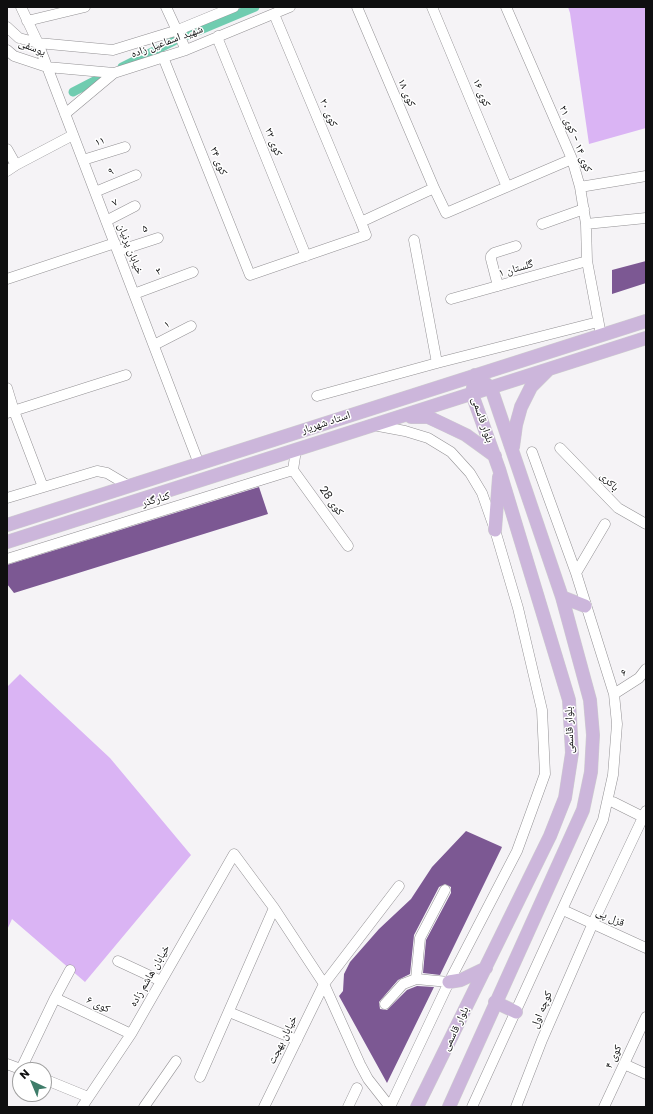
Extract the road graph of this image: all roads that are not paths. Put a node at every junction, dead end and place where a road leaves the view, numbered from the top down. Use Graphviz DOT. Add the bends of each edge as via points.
graph roads {
  1 [pos="21,7"];
  2 [pos="85,7"];
  3 [pos="166,7"];
  4 [pos="234,7"];
  5 [pos="290,7"];
  6 [pos="356,7"];
  7 [pos="432,7"];
  8 [pos="506,7"];
  9 [pos="274,14"];
  10 [pos="27,21"];
  11 [pos="7,27"];
  12 [pos="178,30"];
  13 [pos="218,36"];
  14 [pos="38,43"];
  15 [pos="7,50"];
  16 [pos="186,50"];
  17 [pos="163,57"];
  18 [pos="47,67"];
  19 [pos="114,73"];
  20 [pos="65,114"];
  21 [pos="73,135"];
  22 [pos="125,146"];
  23 [pos="7,149"];
  24 [pos="572,159"];
  25 [pos="83,160"];
  26 [pos="16,165"];
  27 [pos="7,171"];
  28 [pos="136,175"];
  29 [pos="646,176"];
  30 [pos="507,187"];
  31 [pos="580,187"];
  32 [pos="434,188"];
  33 [pos="95,192"];
  34 [pos="135,206"];
  35 [pos="584,209"];
  36 [pos="646,218"];
  37 [pos="106,221"];
  38 [pos="361,222"];
  39 [pos="542,224"];
  40 [pos="586,224"];
  41 [pos="158,238"];
  42 [pos="414,240"];
  43 [pos="516,246"];
  44 [pos="116,247"];
  45 [pos="306,256"];
  46 [pos="587,261"];
  47 [pos="193,272"];
  48 [pos="7,279"];
  49 [pos="498,286"];
  50 [pos="134,294"];
  51 [pos="451,299"];
  52 [pos="646,321"];
  53 [pos="191,326"];
  54 [pos="599,328"];
  55 [pos="646,338"];
  56 [pos="154,345"];
  57 [pos="437,363"];
  58 [pos="550,368"];
  59 [pos="126,375"];
  60 [pos="475,375"];
  61 [pos="7,388"];
  62 [pos="491,388"];
  63 [pos="472,394"];
  64 [pos="317,396"];
  65 [pos="11,412"];
  66 [pos="401,416"];
  67 [pos="373,425"];
  68 [pos="560,448"];
  69 [pos="296,450"];
  70 [pos="513,451"];
  71 [pos="532,452"];
  72 [pos="495,456"];
  73 [pos="199,464"];
  74 [pos="499,469"];
  75 [pos="293,470"];
  76 [pos="129,486"];
  77 [pos="44,487"];
  78 [pos="7,498"];
  79 [pos="605,524"];
  80 [pos="646,524"];
  81 [pos="7,525"];
  82 [pos="495,530"];
  83 [pos="7,542"];
  84 [pos="348,546"];
  85 [pos="7,559"];
  86 [pos="576,573"];
  87 [pos="562,597"];
  88 [pos="585,606"];
  89 [pos="646,669"];
  90 [pos="642,681"];
  91 [pos="614,694"];
  92 [pos="613,802"];
  93 [pos="644,814"];
  94 [pos="399,886"];
  95 [pos="444,890"];
  96 [pos="274,908"];
  97 [pos="563,910"];
  98 [pos="592,923"];
  99 [pos="646,948"];
  100 [pos="118,961"];
  101 [pos="486,968"];
  102 [pos="70,970"];
  103 [pos="416,980"];
  104 [pos="161,981"];
  105 [pos="449,982"];
  106 [pos="324,984"];
  107 [pos="54,998"];
  108 [pos="495,1002"];
  109 [pos="385,1004"];
  110 [pos="229,1012"];
  111 [pos="516,1012"];
  112 [pos="646,1017"];
  113 [pos="131,1034"];
  114 [pos="297,1040"];
  115 [pos="176,1061"];
  116 [pos="26,1062"];
  117 [pos="624,1064"];
  118 [pos="646,1074"];
  119 [pos="200,1077"];
  120 [pos="52,1082"];
  121 [pos="357,1088"];
  122 [pos="88,1096"];
  123 [pos="82,1107"];
  124 [pos="144,1107"];
  125 [pos="264,1107"];
  126 [pos="348,1107"];
  127 [pos="390,1107"];
  128 [pos="417,1107"];
  129 [pos="449,1107"];
  130 [pos="472,1107"];
  131 [pos="516,1107"];
  132 [pos="604,1107"];
  1 -- 10 [label="street, خیابان پرنیان"];
  2 -- 10 [label="street"];
  3 -- 12 [label="street"];
  4 -- 12 [label="street, شهید اسماعیل زاده"];
  5 -- 9 [label="street, شهید اسماعیل زاده"];
  6 -- 32 [label="street, کوی ۱۸"];
  7 -- 30 [label="street, کوی ۱۶"];
  8 -- 24 [label="street, کوی ۱۴ - کوی ۲۱"];
  9 -- 13 [label="street, شهید اسماعیل زاده"];
  9 -- 38 [label="street, کوی ۲۰"];
  10 -- 14 [label="street, خیابان پرنیان"];
  11 -- 14 [label="street, یوسفی" via="19,38"];
  12 -- 14 [label="street, شهید اسماعیل زاده" via="113,50"];
  12 -- 16 [label="street"];
  13 -- 16 [label="street, شهید اسماعیل زاده"];
  13 -- 45 [label="street, کوی ۲۲"];
  14 -- 18 [label="street, خیابان پرنیان"];
  15 -- 18 [label="street, یوسفی" via="14,56"];
  16 -- 17 [label="street, شهید اسماعیل زاده"];
  17 -- 19 [label="street, شهید اسماعیل زاده"];
  17 -- 45 [label="street, کوی ۲۴" via="250,275"];
  18 -- 19 [label="street, شهید اسماعیل زاده"];
  18 -- 20 [label="street, خیابان پرنیان"];
  19 -- 20 [label="street"];
  20 -- 21 [label="street, خیابان پرنیان"];
  21 -- 25 [label="street, خیابان پرنیان"];
  21 -- 26 [label="street"];
  22 -- 25 [label="street, ۱۱"];
  23 -- 26 [label="street"];
  24 -- 30 [label="street"];
  24 -- 31 [label="street, کوی ۱۴ - کوی ۲۱"];
  25 -- 33 [label="street, خیابان پرنیان"];
  26 -- 27 [label="street"];
  28 -- 33 [label="street, ۹"];
  29 -- 31 [label="street"];
  30 -- 32 [label="street, کوی ۱۸" via="446,213"];
  31 -- 35 [label="street, کوی ۱۴ - کوی ۲۱"];
  32 -- 38 [label="street"];
  33 -- 37 [label="street, خیابان پرنیان"];
  34 -- 37 [label="street, ۷"];
  35 -- 39 [label="street"];
  35 -- 40 [label="street, کوی ۱۴ - کوی ۲۱"];
  36 -- 40 [label="street"];
  37 -- 44 [label="street, خیابان پرنیان"];
  38 -- 45 [label="street" via="366,235"];
  40 -- 46 [label="street, کوی ۱۴ - کوی ۲۱"];
  41 -- 44 [label="street, ۵"];
  42 -- 57 [label="street"];
  43 -- 49 [label="street" via="491,256"];
  44 -- 48 [label="street, ۵"];
  44 -- 50 [label="street, خیابان پرنیان"];
  46 -- 49 [label="street, ۱ گلستان"];
  46 -- 54 [label="street, کوی ۱۴ - کوی ۲۱"];
  47 -- 50 [label="street, ۳"];
  49 -- 51 [label="street, ۱ گلستان"];
  50 -- 56 [label="street, خیابان پرنیان"];
  52 -- 54 [label="main road, استاد شهریار"];
  53 -- 56 [label="street, ۱"];
  54 -- 57 [label="street"];
  54 -- 60 [label="main road, استاد شهریار"];
  55 -- 58 [label="main road, استاد شهریار"];
  56 -- 73 [label="street, خیابان پرنیان"];
  57 -- 64 [label="street"];
  58 -- 62 [label="main road, استاد شهریار"];
  58 -- 70 [label="main road" via="531,387 521,407"];
  59 -- 65 [label="street"];
  60 -- 62 [label="main road, بلوار قاسمی"];
  60 -- 63 [label="main road, بلوار قاسمی"];
  60 -- 73 [label="main road, استاد شهریار"];
  61 -- 65 [label="street"];
  62 -- 63 [label="main road, استاد شهریار"];
  62 -- 70 [label="main road, بلوار قاسمی"];
  63 -- 66 [label="main road, استاد شهریار"];
  63 -- 72 [label="main road, بلوار قاسمی"];
  65 -- 77 [label="street"];
  66 -- 67 [label="main road, استاد شهریار"];
  66 -- 72 [label="main road" via="428,417 466,436"];
  67 -- 69 [label="main road, استاد شهریار"];
  67 -- 82 [label="street" via="428,438 451,452 470,473 482,494"];
  68 -- 80 [label="street, باکری" via="618,508"];
  69 -- 75 [label="street"];
  69 -- 83 [label="main road, استاد شهریار"];
  70 -- 87 [label="main road, بلوار قاسمی"];
  71 -- 86 [label="street"];
  72 -- 74 [label="main road, بلوار قاسمی"];
  73 -- 76 [label="main road, استاد شهریار"];
  74 -- 82 [label="main road"];
  74 -- 101 [label="main road, بلوار قاسمی" via="569,700 572,753 565,798 550,836"];
  75 -- 84 [label="street, کوی 28"];
  75 -- 85 [label="street, کنارگذر"];
  76 -- 77 [label="street" via="107,473 97,471"];
  76 -- 81 [label="main road, استاد شهریار"];
  77 -- 78 [label="street"];
  79 -- 86 [label="street"];
  82 -- 105 [label="street" via="518,608 542,710 545,774 517,851"];
  86 -- 88 [label="street"];
  87 -- 88 [label="main road"];
  87 -- 108 [label="main road, بلوار قاسمی" via="590,700 593,735 591,772 583,810"];
  88 -- 91 [label="street"];
  89 -- 90 [label="street, ۶"];
  90 -- 91 [label="street, ۶"];
  91 -- 97 [label="street" via="618,724 613,775 603,820"];
  92 -- 93 [label="street"];
  93 -- 98 [label="street, کوچه اول"];
  94 -- 106 [label="street, خیابان بهجت"];
  95 -- 103 [label="street" via="420,938"];
  96 -- 104 [label="street, خیابان هاشم زاده" via="234,854"];
  96 -- 106 [label="street"];
  96 -- 110 [label="street"];
  97 -- 98 [label="street, قزل پی"];
  97 -- 111 [label="street"];
  98 -- 99 [label="street, قزل پی"];
  98 -- 131 [label="street, کوچه اول"];
  100 -- 104 [label="street"];
  101 -- 105 [label="main road" via="462,980"];
  101 -- 128 [label="main road, بلوار قاسمی"];
  102 -- 107 [label="street"];
  103 -- 105 [label="street"];
  103 -- 109 [label="street" via="403,984"];
  104 -- 113 [label="street, خیابان هاشم زاده"];
  105 -- 127 [label="street"];
  106 -- 114 [label="street, خیابان بهجت"];
  106 -- 127 [label="street" via="368,1079"];
  107 -- 113 [label="street, کوی ۶"];
  107 -- 116 [label="street"];
  108 -- 111 [label="main road"];
  108 -- 129 [label="main road, بلوار قاسمی"];
  110 -- 114 [label="street"];
  110 -- 119 [label="street"];
  111 -- 130 [label="street"];
  112 -- 117 [label="street, کوی ۴"];
  113 -- 122 [label="street, خیابان هاشم زاده"];
  114 -- 125 [label="street, خیابان بهجت"];
  115 -- 124 [label="street"];
  117 -- 118 [label="street"];
  117 -- 132 [label="street, کوی ۴"];
  120 -- 122 [label="street"];
  121 -- 126 [label="street"];
  122 -- 123 [label="street, خیابان هاشم زاده"];
}
